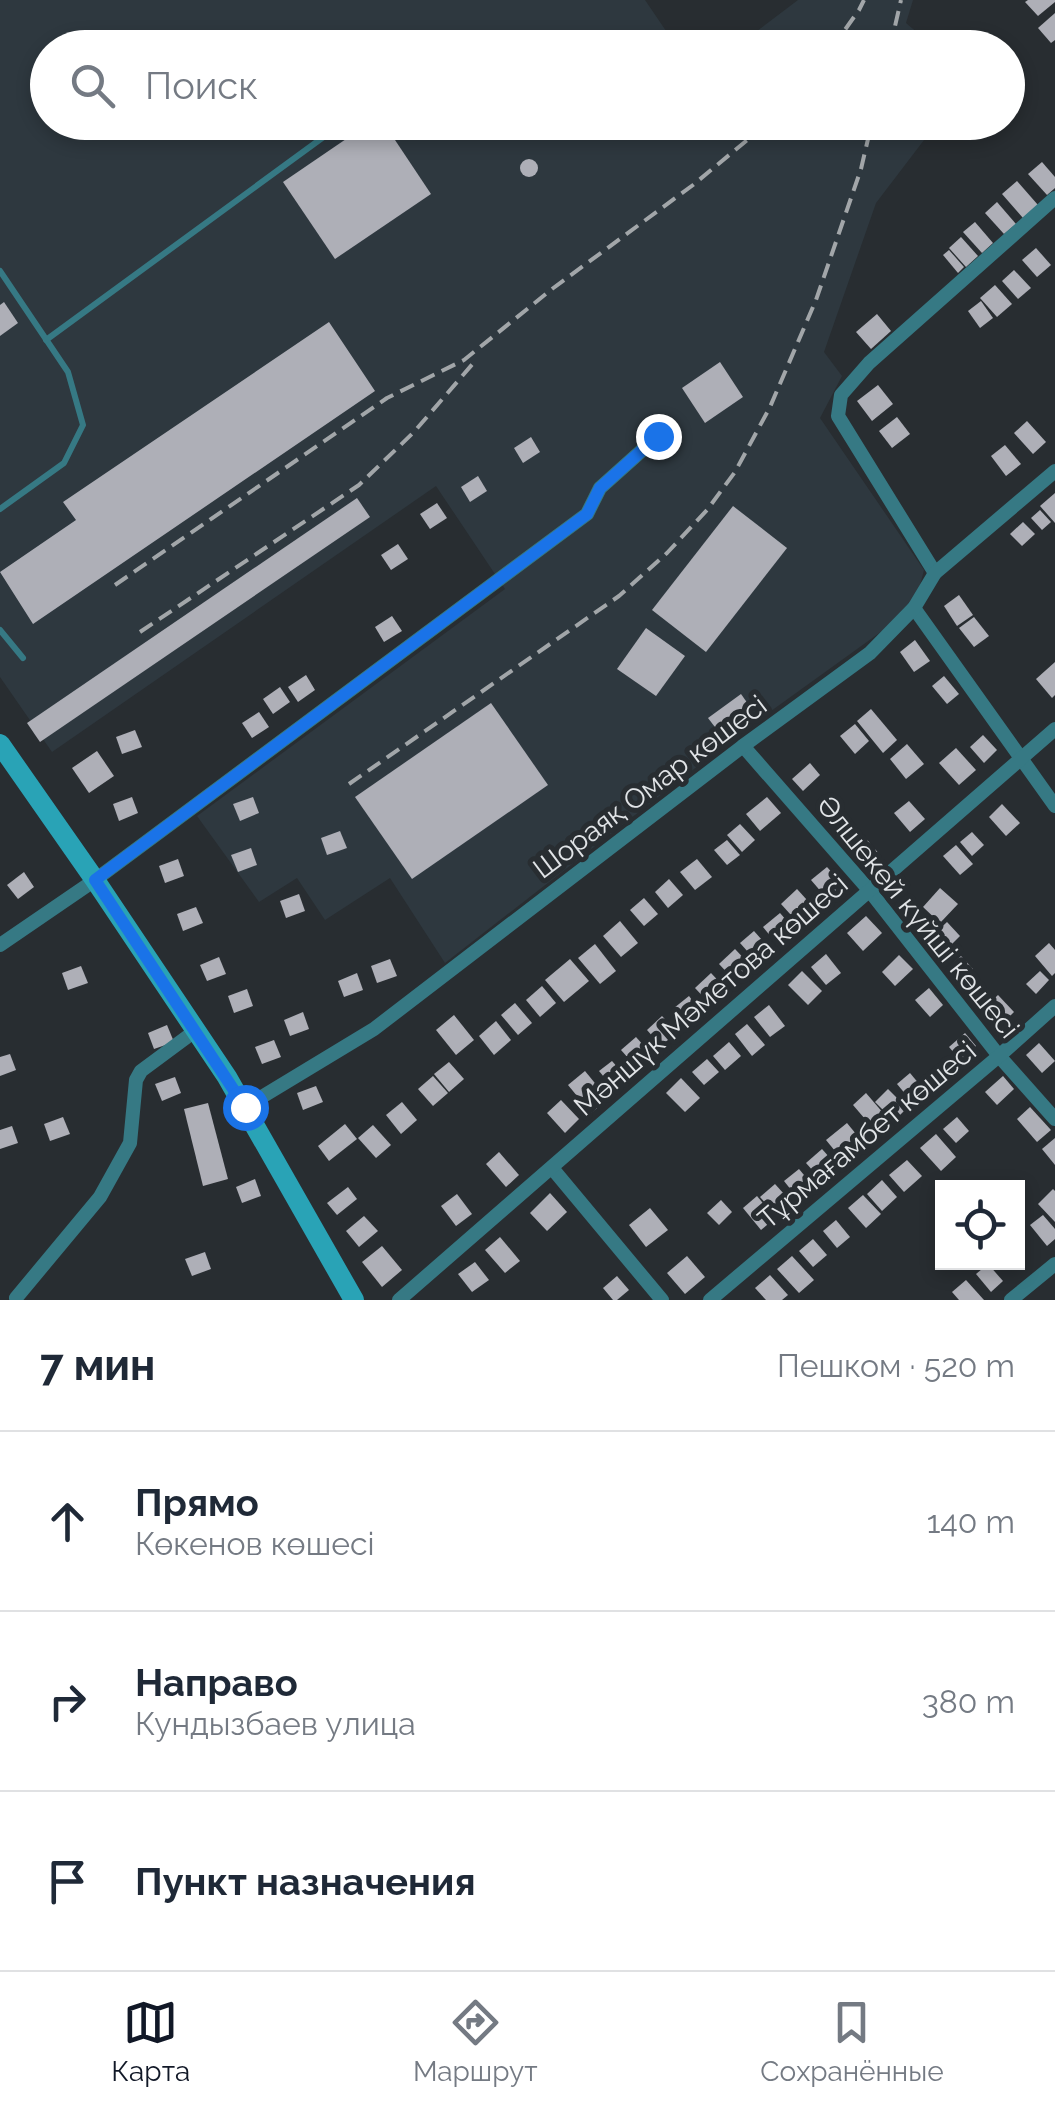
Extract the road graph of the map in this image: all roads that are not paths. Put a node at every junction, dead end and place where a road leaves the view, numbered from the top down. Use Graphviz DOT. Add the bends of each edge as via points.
graph roads {
  1 [pos="319,140"];
  2 [pos="1055,198"];
  3 [pos="0,271"];
  4 [pos="46,340"];
  5 [pos="658,436"];
  6 [pos="1055,470"];
  7 [pos="0,510"];
  8 [pos="935,573"];
  9 [pos="914,608"];
  10 [pos="0,630"];
  11 [pos="23,658"];
  12 [pos="1055,729"];
  13 [pos="0,744"];
  14 [pos="743,746"];
  15 [pos="1020,758"];
  16 [pos="1055,806"];
  17 [pos="95,880"];
  18 [pos="869,890"];
  19 [pos="0,945"];
  20 [pos="1055,1006"];
  21 [pos="196,1031"];
  22 [pos="1000,1056"];
  23 [pos="245,1107"];
  24 [pos="1055,1119"];
  25 [pos="552,1168"];
  26 [pos="1055,1264"];
  27 [pos="16,1298"];
  28 [pos="354,1300"];
  29 [pos="399,1300"];
  30 [pos="662,1300"];
  31 [pos="710,1300"];
  32 [pos="1011,1300"];
  1 -- 4 [label="lane"];
  2 -- 8 [label="street" via="841,395 838,416"];
  3 -- 4 [label="lane"];
  4 -- 7 [label="lane" via="68,372 84,425 64,463"];
  5 -- 17 [label="street" via="600,488 587,514"];
  6 -- 8 [label="street, Шораяқ Омар көшесі"];
  8 -- 9 [label="street, Шораяқ Омар көшесі"];
  9 -- 14 [label="street, Шораяқ Омар көшесі" via="870,653"];
  9 -- 15 [label="street"];
  10 -- 11 [label="lane"];
  12 -- 15 [label="street, Мәншүк Мәметова көшесі"];
  13 -- 17 [label="street"];
  14 -- 18 [label="street, Әлшекей күйші көшесі"];
  14 -- 23 [label="street, Шораяқ Омар көшесі" via="374,1029"];
  15 -- 16 [label="street"];
  15 -- 18 [label="street, Мәншүк Мәметова көшесі"];
  17 -- 19 [label="street"];
  17 -- 21 [label="street"];
  18 -- 22 [label="street, Әлшекей күйші көшесі"];
  18 -- 25 [label="street, Мәншүк Мәметова көшесі"];
  20 -- 22 [label="street, Тұрмағамбет көшесі"];
  21 -- 23 [label="street"];
  21 -- 27 [label="street" via="141,1072 130,1143 100,1198"];
  22 -- 24 [label="street, Әлшекей күйші көшесі"];
  22 -- 31 [label="street, Тұрмағамбет көшесі"];
  23 -- 28 [label="street"];
  25 -- 29 [label="street, Мәншүк Мәметова көшесі"];
  25 -- 30 [label="street"];
  26 -- 32 [label="street"];
}
